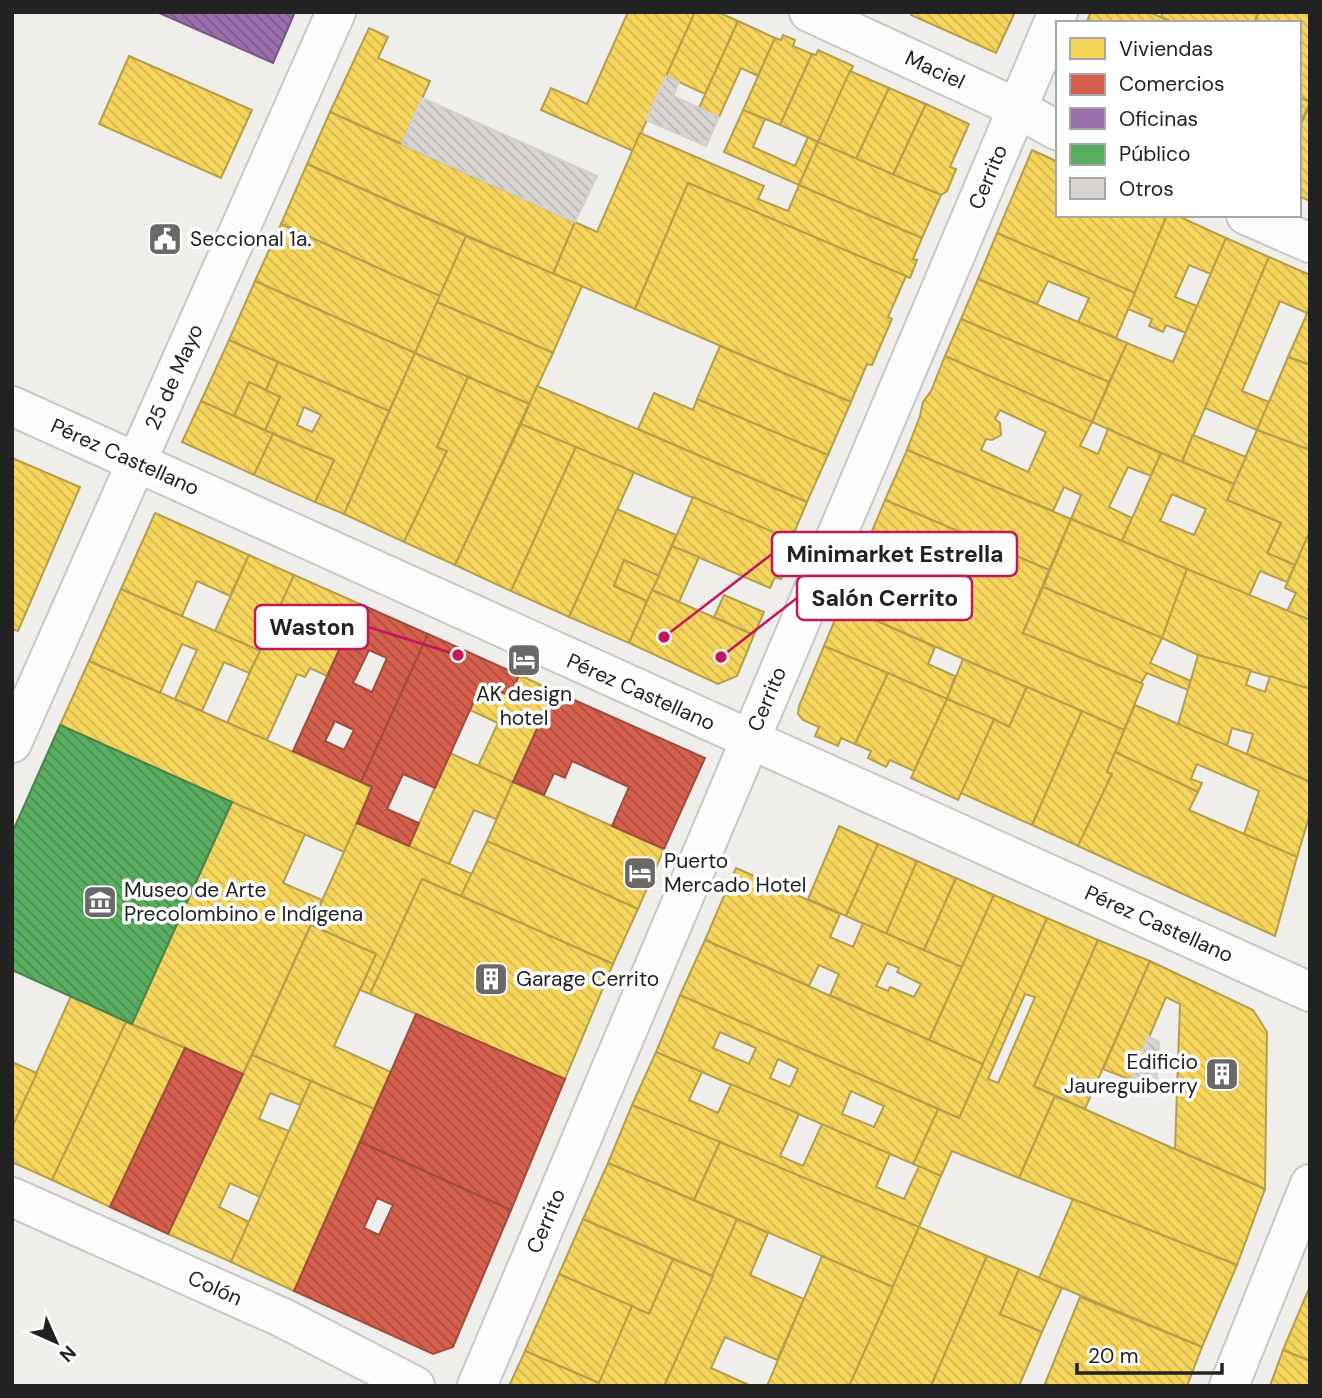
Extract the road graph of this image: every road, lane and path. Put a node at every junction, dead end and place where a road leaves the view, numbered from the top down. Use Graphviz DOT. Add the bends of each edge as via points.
graph roads {
  1 [pos="336,12"];
  2 [pos="809,12"];
  3 [pos="1058,12"];
  4 [pos="1017,108"];
  5 [pos="1056,130"];
  6 [pos="1251,217"];
  7 [pos="1310,243"];
  8 [pos="12,406"];
  9 [pos="136,463"];
  10 [pos="749,740"];
  11 [pos="12,743"];
  12 [pos="1310,992"];
  13 [pos="1310,1184"];
  14 [pos="12,1198"];
  15 [pos="415,1386"];
  16 [pos="477,1386"];
  17 [pos="1229,1386"];
  1 -- 9 [label="street, 25 de Mayo"];
  2 -- 4 [label="street, Maciel"];
  3 -- 4 [label="street, Cerrito"];
  4 -- 5 [label="street, Maciel"];
  4 -- 10 [label="street, Cerrito"];
  6 -- 7 [label="street"];
  8 -- 9 [label="street, Pérez Castellano"];
  9 -- 10 [label="street, Pérez Castellano"];
  9 -- 11 [label="street, 25 de Mayo"];
  10 -- 12 [label="street, Pérez Castellano"];
  10 -- 16 [label="street, Cerrito"];
  13 -- 17 [label="street"];
  14 -- 15 [label="street, Colón" via="283,1318"];
}
